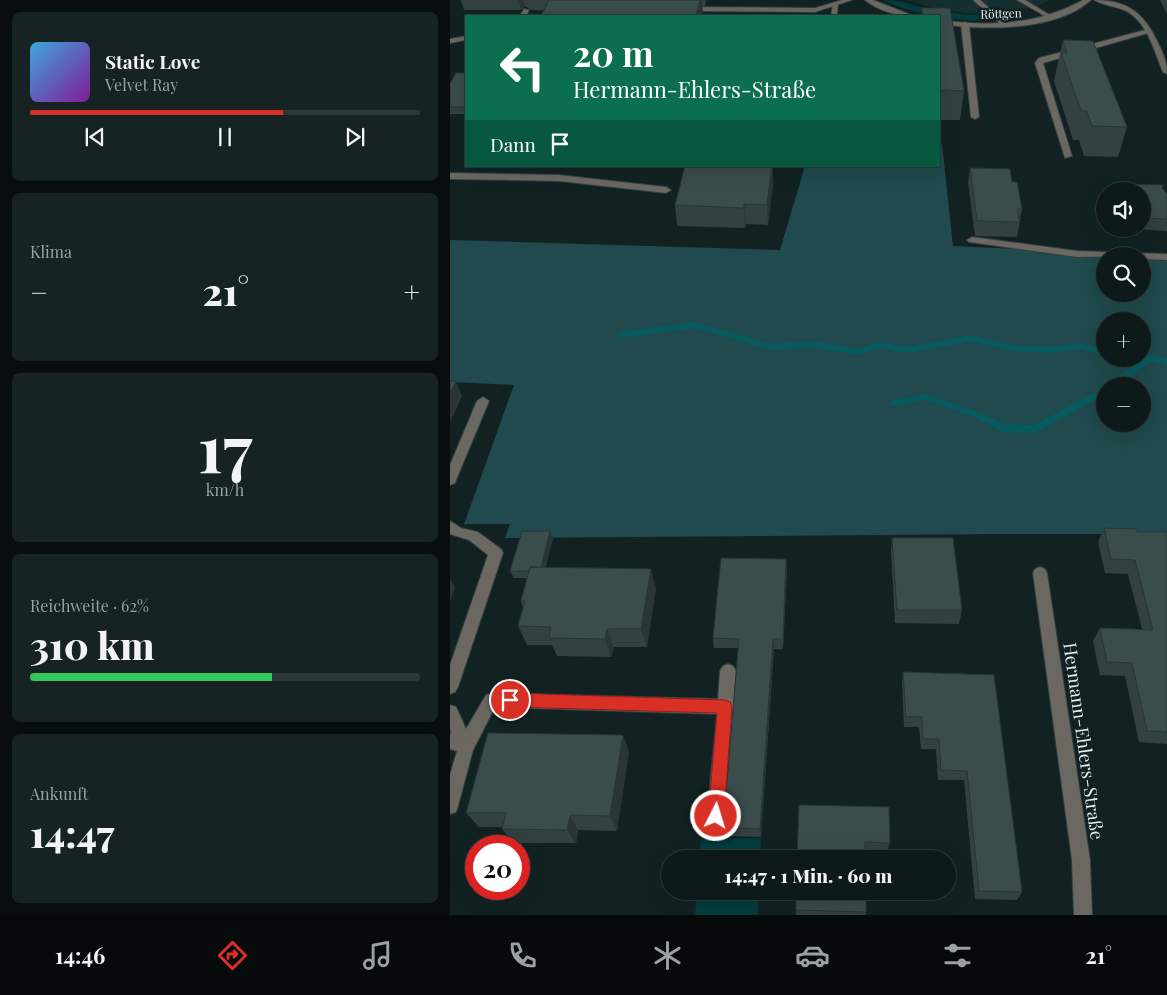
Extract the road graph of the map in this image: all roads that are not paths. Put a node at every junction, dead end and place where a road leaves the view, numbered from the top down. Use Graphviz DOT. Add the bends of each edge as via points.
graph roads {
  1 [pos="849,0"];
  2 [pos="868,0"];
  3 [pos="976,0"];
  4 [pos="1020,0"];
  5 [pos="1088,0"];
  6 [pos="1097,0"];
  7 [pos="835,4"];
  8 [pos="680,9"];
  9 [pos="834,15"];
  10 [pos="902,15"];
  11 [pos="1052,18"];
  12 [pos="940,22"];
  13 [pos="964,24"];
  14 [pos="1005,25"];
  15 [pos="1148,32"];
  16 [pos="465,38"];
  17 [pos="450,41"];
  18 [pos="1167,72"];
  19 [pos="975,117"];
  20 [pos="1068,156"];
  21 [pos="450,176"];
  22 [pos="666,190"];
  23 [pos="972,240"];
  24 [pos="1096,255"];
  25 [pos="1151,256"];
  26 [pos="1167,257"];
  27 [pos="483,401"];
  28 [pos="450,480"];
  29 [pos="450,526"];
  30 [pos="1040,573"];
  31 [pos="728,672"];
  32 [pos="450,687"];
  33 [pos="725,707"];
  34 [pos="450,712"];
  35 [pos="450,741"];
  36 [pos="466,746"];
  37 [pos="450,806"];
  38 [pos="716,816"];
  39 [pos="1083,915"];
  1 -- 7 [label="street"];
  2 -- 10 [label="street"];
  3 -- 14 [label="street"];
  4 -- 11 [label="street"];
  5 -- 11 [label="street, Röttgen"];
  6 -- 15 [label="street" via="1136,14"];
  7 -- 8 [label="street" via="815,10"];
  7 -- 9 [label="street"];
  11 -- 14 [label="street, Röttgen"];
  12 -- 13 [label="street, Röttgen"];
  13 -- 14 [label="street, Röttgen"];
  13 -- 19 [label="street"];
  15 -- 18 [label="street"];
  15 -- 20 [label="street" via="1039,63"];
  16 -- 17 [label="street"];
  21 -- 22 [label="street" via="559,178"];
  23 -- 24 [label="street"];
  25 -- 26 [label="street"];
  27 -- 28 [label="street"];
  29 -- 32 [label="street" via="456,532 473,536 496,553"];
  30 -- 39 [label="street, Hermann-Ehlers-Straße" via="1081,860"];
  31 -- 33 [label="street"];
  33 -- 36 [label="street" via="491,700"];
  33 -- 38 [label="street"];
  34 -- 36 [label="street"];
  35 -- 36 [label="street"];
  36 -- 37 [label="street"];
}
